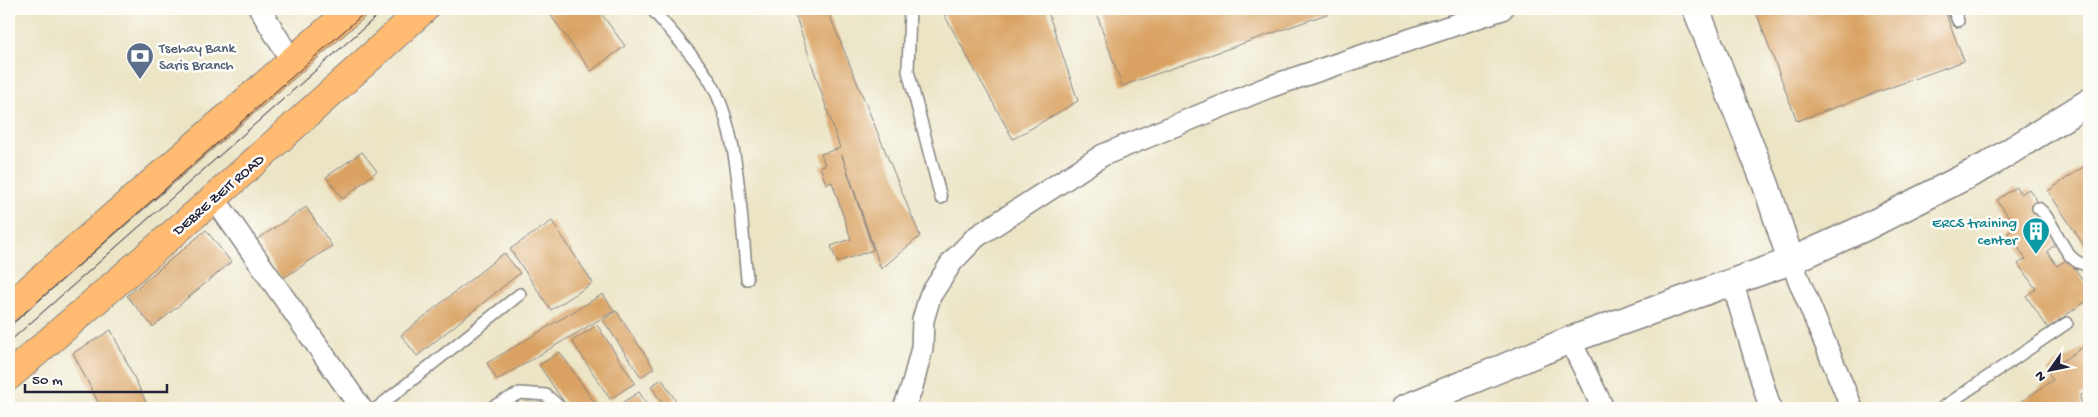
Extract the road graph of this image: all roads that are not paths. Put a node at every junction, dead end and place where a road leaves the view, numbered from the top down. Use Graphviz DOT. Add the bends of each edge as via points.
graph roads {
  1 [pos="260,9"];
  2 [pos="352,9"];
  3 [pos="424,9"];
  4 [pos="652,9"];
  5 [pos="910,9"];
  6 [pos="1502,9"];
  7 [pos="1696,9"];
  8 [pos="1953,9"];
  9 [pos="1958,21"];
  10 [pos="292,62"];
  11 [pos="2089,102"];
  12 [pos="214,198"];
  13 [pos="941,198"];
  14 [pos="2038,208"];
  15 [pos="1792,261"];
  16 [pos="2089,264"];
  17 [pos="747,279"];
  18 [pos="1732,280"];
  19 [pos="520,294"];
  20 [pos="9,307"];
  21 [pos="2067,322"];
  22 [pos="1570,340"];
  23 [pos="9,376"];
  24 [pos="1956,404"];
  25 [pos="361,408"];
  26 [pos="378,408"];
  27 [pos="490,408"];
  28 [pos="562,408"];
  29 [pos="904,408"];
  30 [pos="1405,408"];
  31 [pos="1603,408"];
  32 [pos="1770,408"];
  33 [pos="1852,408"];
  34 [pos="1942,408"];
  1 -- 10 [label="street"];
  2 -- 10 [label="main road"];
  3 -- 12 [label="main road, DEBRE ZEIT ROAD"];
  4 -- 17 [label="lane" via="715,90 728,126 738,186"];
  5 -- 13 [label="lane" via="908,71"];
  6 -- 29 [label="street" via="1269,87 1103,155 976,237 952,262 930,296 923,320 922,348"];
  7 -- 15 [label="street" via="1766,185"];
  8 -- 9 [label="lane"];
  10 -- 20 [label="main road"];
  11 -- 15 [label="street" via="1980,169"];
  12 -- 23 [label="main road, DEBRE ZEIT ROAD"];
  12 -- 25 [label="street"];
  14 -- 16 [label="lane" via="2046,214 2072,260 2082,265"];
  15 -- 18 [label="street"];
  15 -- 33 [label="street"];
  18 -- 22 [label="street"];
  18 -- 32 [label="street"];
  19 -- 26 [label="lane"];
  21 -- 24 [label="lane"];
  22 -- 30 [label="street"];
  22 -- 31 [label="street"];
  24 -- 34 [label="lane"];
  27 -- 28 [label="lane" via="520,392 546,394"];
}
